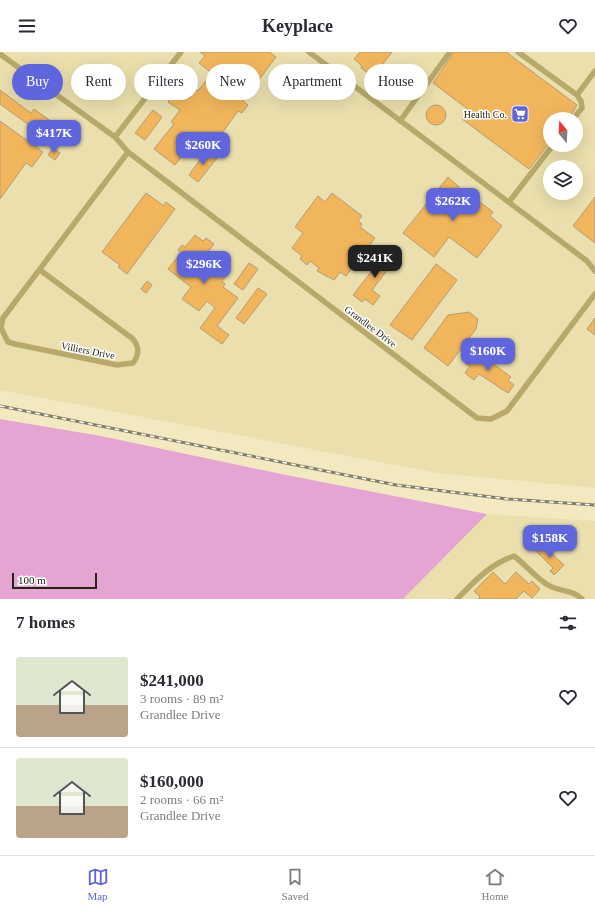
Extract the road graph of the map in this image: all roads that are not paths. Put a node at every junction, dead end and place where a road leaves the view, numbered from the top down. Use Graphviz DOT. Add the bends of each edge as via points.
graph roads {
  1 [pos="181,52"];
  2 [pos="309,52"];
  3 [pos="450,52"];
  4 [pos="518,52"];
  5 [pos="0,54"];
  6 [pos="594,75"];
  7 [pos="577,95"];
  8 [pos="579,112"];
  9 [pos="400,121"];
  10 [pos="115,137"];
  11 [pos="128,152"];
  12 [pos="548,152"];
  13 [pos="509,202"];
  14 [pos="40,270"];
  15 [pos="595,271"];
  16 [pos="595,294"];
  17 [pos="457,599"];
  18 [pos="582,599"];
  1 -- 10 [label="street"];
  2 -- 9 [label="street"];
  3 -- 9 [label="street"];
  4 -- 7 [label="street"];
  5 -- 10 [label="street, Grandlee Drive"];
  6 -- 7 [label="street"];
  7 -- 8 [label="street" via="582,108"];
  9 -- 13 [label="street"];
  10 -- 11 [label="street, Grandlee Drive"];
  11 -- 14 [label="street, Villiers Drive"];
  11 -- 16 [label="street, Grandlee Drive" via="477,418 491,419 507,411"];
  12 -- 13 [label="street"];
  13 -- 15 [label="street" via="587,261"];
  14 -- 14 [label="street, Villiers Drive" via="3,318 1,328 8,342 117,365 133,363 138,352 138,345 133,339"];
  17 -- 18 [label="street" via="498,562 514,556 537,578 550,586 568,590"];
}
